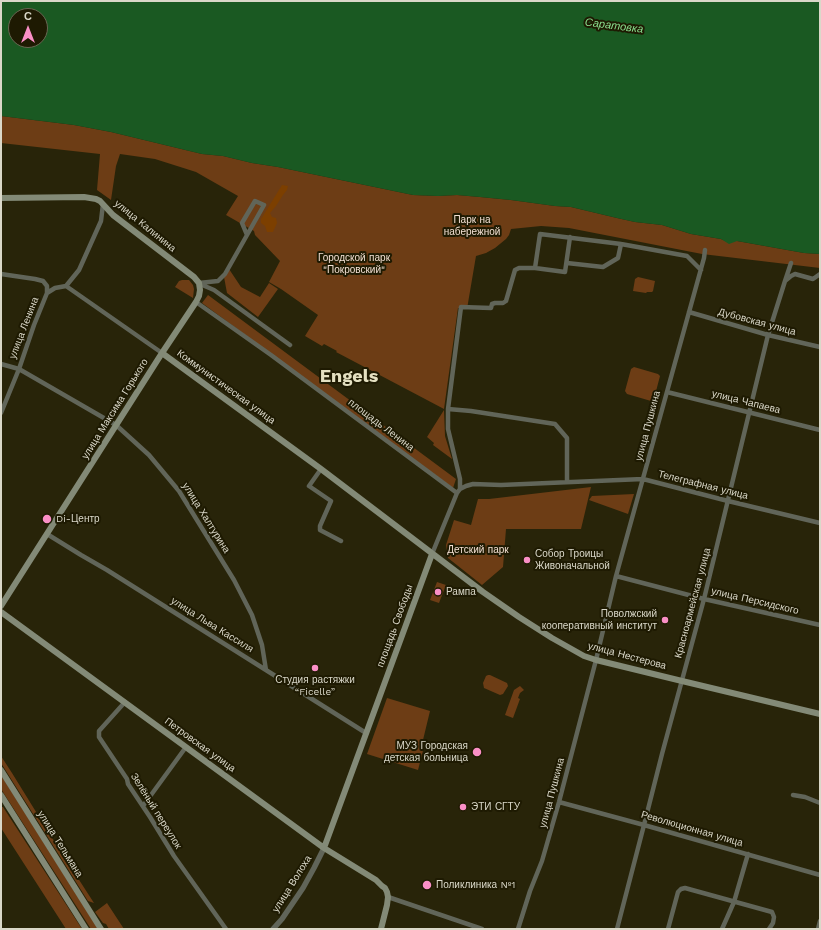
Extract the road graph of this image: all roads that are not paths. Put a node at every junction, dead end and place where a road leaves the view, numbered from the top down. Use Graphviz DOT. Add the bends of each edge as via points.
graph roads {
  1 [pos="1,198"];
  2 [pos="103,204"];
  3 [pos="247,235"];
  4 [pos="570,237"];
  5 [pos="621,244"];
  6 [pos="705,250"];
  7 [pos="567,263"];
  8 [pos="791,263"];
  9 [pos="535,268"];
  10 [pos="701,270"];
  11 [pos="1,274"];
  12 [pos="820,274"];
  13 [pos="785,281"];
  14 [pos="199,283"];
  15 [pos="66,286"];
  16 [pos="47,294"];
  17 [pos="196,302"];
  18 [pos="689,312"];
  19 [pos="768,335"];
  20 [pos="290,345"];
  21 [pos="820,347"];
  22 [pos="162,353"];
  23 [pos="1,364"];
  24 [pos="19,369"];
  25 [pos="667,392"];
  26 [pos="448,409"];
  27 [pos="1,413"];
  28 [pos="750,413"];
  29 [pos="116,425"];
  30 [pos="820,430"];
  31 [pos="321,469"];
  32 [pos="643,479"];
  33 [pos="567,482"];
  34 [pos="460,489"];
  35 [pos="457,494"];
  36 [pos="728,501"];
  37 [pos="820,523"];
  38 [pos="47,534"];
  39 [pos="341,541"];
  40 [pos="432,554"];
  41 [pos="616,576"];
  42 [pos="704,599"];
  43 [pos="1,606"];
  44 [pos="1,612"];
  45 [pos="820,625"];
  46 [pos="596,660"];
  47 [pos="266,670"];
  48 [pos="682,681"];
  49 [pos="125,702"];
  50 [pos="820,714"];
  51 [pos="366,734"];
  52 [pos="186,747"];
  53 [pos="1,770"];
  54 [pos="1,795"];
  55 [pos="793,795"];
  56 [pos="559,802"];
  57 [pos="820,804"];
  58 [pos="142,806"];
  59 [pos="644,825"];
  60 [pos="324,848"];
  61 [pos="748,854"];
  62 [pos="820,875"];
  63 [pos="388,895"];
  64 [pos="734,902"];
  65 [pos="820,921"];
  66 [pos="86,929"];
  67 [pos="101,929"];
  68 [pos="226,929"];
  69 [pos="273,929"];
  70 [pos="381,929"];
  71 [pos="482,929"];
  72 [pos="518,929"];
  73 [pos="617,929"];
  74 [pos="668,929"];
  75 [pos="722,929"];
  76 [pos="769,929"];
  77 [pos="818,929"];
  1 -- 2 [label="main road, улица Калинина" via="90,198"];
  2 -- 14 [label="main road, улица Калинина" via="112,215"];
  2 -- 15 [label="street" via="101,221 79,270"];
  3 -- 3 [label="street" via="242,223 255,201 264,205"];
  3 -- 14 [label="street" via="225,274 218,281"];
  4 -- 5 [label="street"];
  4 -- 7 [label="street"];
  4 -- 9 [label="street" via="540,234"];
  5 -- 7 [label="street" via="618,258 603,266"];
  5 -- 10 [label="street" via="687,256"];
  6 -- 10 [label="street, улица Пушкина"];
  7 -- 9 [label="street" via="565,272"];
  8 -- 13 [label="street, Красноармейская улица"];
  9 -- 26 [label="street" via="515,270 506,301 503,303 494,303 490,308 461,307"];
  10 -- 18 [label="street, улица Пушкина"];
  11 -- 16 [label="street" via="43,281 47,286"];
  12 -- 13 [label="street" via="813,279 795,274"];
  13 -- 19 [label="street, Красноармейская улица"];
  14 -- 17 [label="main road, улица Максима Горького" via="200,290"];
  14 -- 20 [label="street" via="214,290"];
  15 -- 16 [label="street" via="55,288"];
  15 -- 22 [label="street, Коммунистическая улица"];
  16 -- 24 [label="street, улица Ленина"];
  17 -- 22 [label="main road, улица Максима Горького"];
  17 -- 35 [label="street, площадь Ленина"];
  18 -- 19 [label="street, Дубовская улица"];
  18 -- 25 [label="street, улица Пушкина"];
  19 -- 21 [label="street, Дубовская улица"];
  19 -- 28 [label="street, Красноармейская улица"];
  22 -- 29 [label="main road, улица Максима Горького"];
  22 -- 31 [label="main road, Коммунистическая улица"];
  23 -- 24 [label="street, улица Халтурина"];
  24 -- 27 [label="street, улица Ленина"];
  24 -- 29 [label="street, улица Халтурина"];
  25 -- 28 [label="street, улица Чапаева"];
  25 -- 32 [label="street, улица Пушкина"];
  26 -- 33 [label="street" via="554,424 567,438"];
  26 -- 34 [label="street" via="448,429"];
  28 -- 30 [label="street, улица Чапаева"];
  28 -- 36 [label="street, Красноармейская улица"];
  29 -- 38 [label="main road, улица Максима Горького"];
  29 -- 47 [label="street, улица Халтурина" via="149,455 179,491 234,580 252,615 262,646"];
  31 -- 39 [label="street" via="309,486 331,500 320,530"];
  31 -- 40 [label="main road, Коммунистическая улица"];
  32 -- 33 [label="street, Телеграфная улица"];
  32 -- 36 [label="street, Телеграфная улица"];
  32 -- 41 [label="street, улица Пушкина"];
  33 -- 34 [label="street, Телеграфная улица" via="473,484"];
  34 -- 35 [label="street, площадь Свободы"];
  35 -- 40 [label="street, площадь Свободы"];
  36 -- 37 [label="street, Телеграфная улица"];
  36 -- 42 [label="street, Красноармейская улица"];
  38 -- 43 [label="main road, улица Максима Горького"];
  38 -- 47 [label="street, улица Льва Кассиля"];
  40 -- 46 [label="main road, улица Нестерова" via="519,617 584,656"];
  40 -- 51 [label="main road, площадь Свободы"];
  41 -- 42 [label="street, улица Персидского"];
  41 -- 46 [label="street, улица Пушкина"];
  42 -- 45 [label="street, улица Персидского"];
  42 -- 48 [label="street, Красноармейская улица"];
  44 -- 49 [label="main road, Петровская улица"];
  46 -- 48 [label="main road, улица Нестерова"];
  46 -- 56 [label="street, улица Пушкина"];
  47 -- 51 [label="street, улица Льва Кассиля"];
  48 -- 50 [label="main road, улица Нестерова"];
  48 -- 59 [label="street, Красноармейская улица"];
  49 -- 52 [label="main road, Петровская улица"];
  49 -- 58 [label="street, Зелёный переулок" via="99,731 99,737"];
  51 -- 60 [label="main road, площадь Свободы"];
  52 -- 58 [label="street"];
  52 -- 60 [label="main road, Петровская улица"];
  53 -- 67 [label="main road, улица Тельмана"];
  54 -- 66 [label="main road"];
  55 -- 57 [label="street"];
  56 -- 59 [label="street, Революционная улица"];
  56 -- 72 [label="street, улица Пушкина"];
  58 -- 68 [label="street, Зелёный переулок"];
  59 -- 61 [label="street, Революционная улица"];
  59 -- 73 [label="street, Красноармейская улица"];
  60 -- 63 [label="main road, Петровская улица" via="376,880 385,888"];
  60 -- 69 [label="street, улица Волоха" via="303,888"];
  61 -- 62 [label="street, Революционная улица"];
  61 -- 64 [label="street"];
  63 -- 70 [label="main road"];
  63 -- 71 [label="street"];
  64 -- 74 [label="street" via="681,889"];
  64 -- 75 [label="street"];
  64 -- 76 [label="street" via="772,912 773,923"];
  65 -- 77 [label="street"];
}
